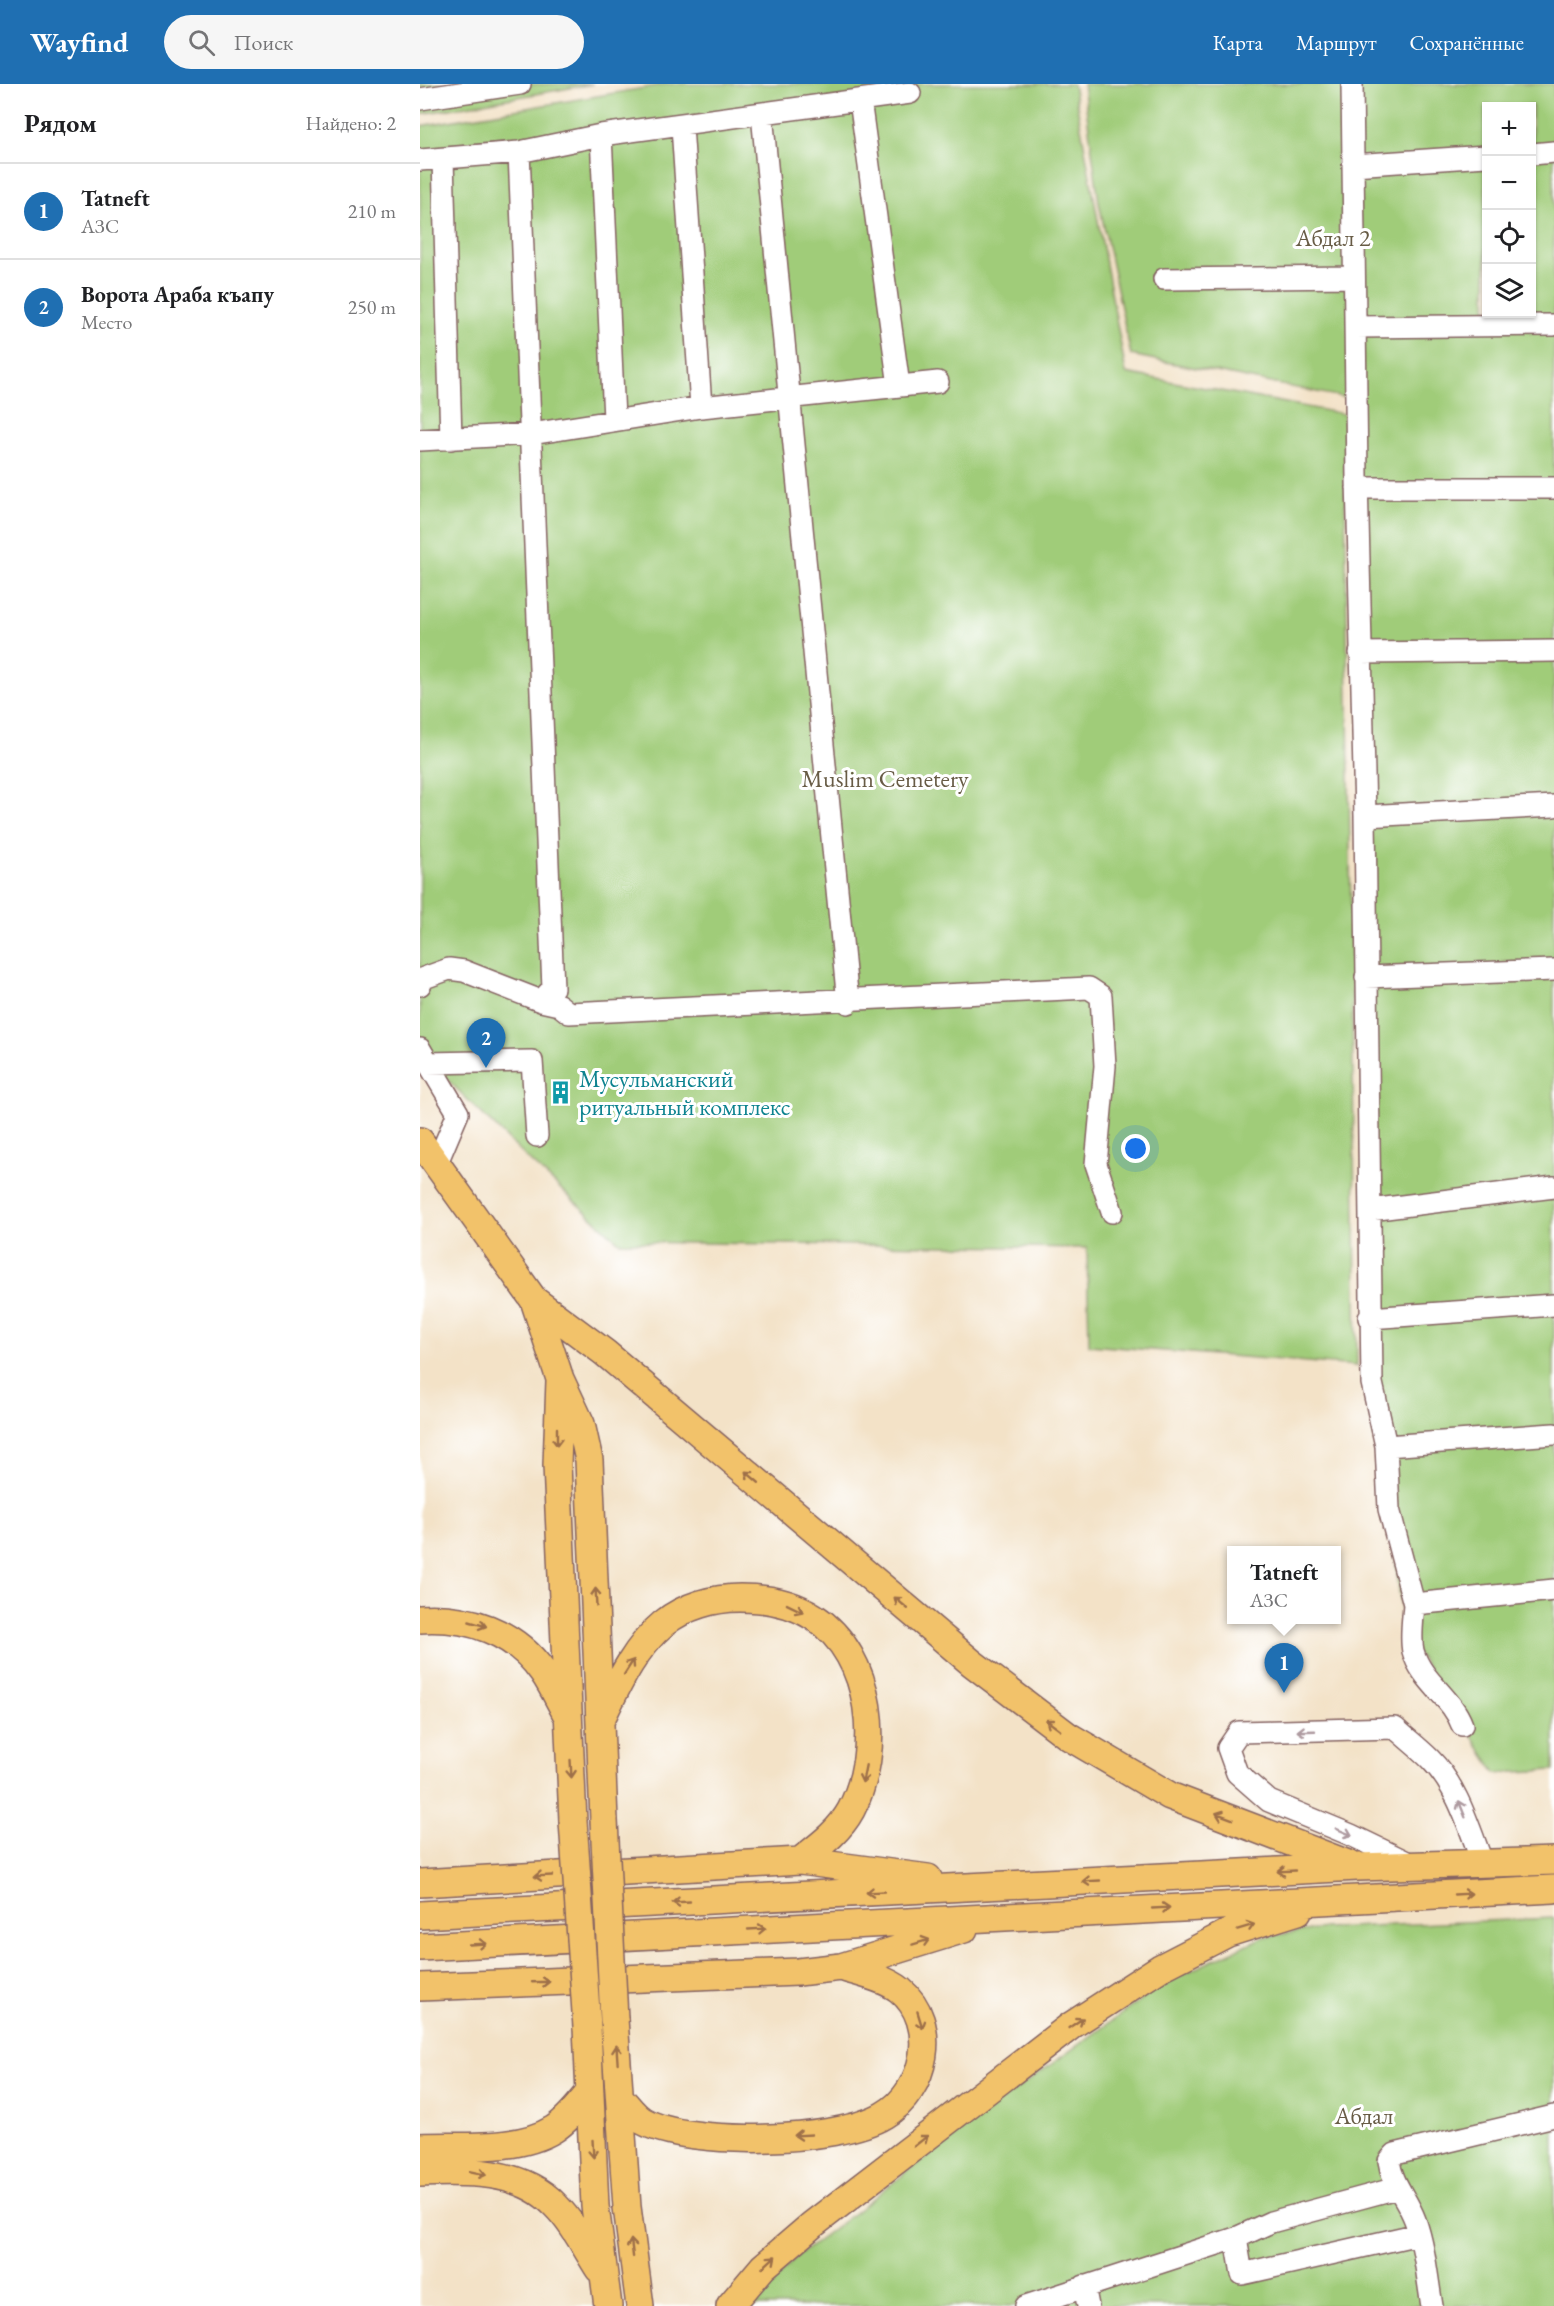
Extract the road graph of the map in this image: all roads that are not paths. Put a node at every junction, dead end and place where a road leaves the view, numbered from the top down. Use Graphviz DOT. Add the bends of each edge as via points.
graph roads {
  1 [pos="519,84"];
  2 [pos="1352,84"];
  3 [pos="910,93"];
  4 [pos="420,99"];
  5 [pos="860,100"];
  6 [pos="762,114"];
  7 [pos="682,126"];
  8 [pos="601,135"];
  9 [pos="519,152"];
  10 [pos="1554,152"];
  11 [pos="1536,154"];
  12 [pos="1482,156"];
  13 [pos="443,159"];
  14 [pos="420,160"];
  15 [pos="1353,165"];
  16 [pos="1354,277"];
  17 [pos="1164,279"];
  18 [pos="1554,325"];
  19 [pos="1355,327"];
  20 [pos="938,382"];
  21 [pos="899,386"];
  22 [pos="788,398"];
  23 [pos="701,407"];
  24 [pos="614,419"];
  25 [pos="531,434"];
  26 [pos="451,439"];
  27 [pos="420,440"];
  28 [pos="1357,488"];
  29 [pos="1554,488"];
  30 [pos="1554,651"];
  31 [pos="1360,653"];
  32 [pos="1554,806"];
  33 [pos="1365,816"];
  34 [pos="1554,970"];
  35 [pos="1366,977"];
  36 [pos="420,986"];
  37 [pos="541,1000"];
  38 [pos="847,1001"];
  39 [pos="424,1056"];
  40 [pos="537,1136"];
  41 [pos="420,1141"];
  42 [pos="436,1165"];
  43 [pos="1554,1187"];
  44 [pos="1370,1210"];
  45 [pos="1112,1212"];
  46 [pos="534,1300"];
  47 [pos="1554,1305"];
  48 [pos="1369,1318"];
  49 [pos="560,1379"];
  50 [pos="1554,1434"];
  51 [pos="1386,1446"];
  52 [pos="1554,1590"];
  53 [pos="1414,1604"];
  54 [pos="420,1619"];
  55 [pos="568,1717"];
  56 [pos="601,1718"];
  57 [pos="1462,1725"];
  58 [pos="800,1861"];
  59 [pos="1554,1861"];
  60 [pos="1483,1864"];
  61 [pos="1414,1866"];
  62 [pos="1358,1867"];
  63 [pos="420,1883"];
  64 [pos="977,1887"];
  65 [pos="1554,1889"];
  66 [pos="1334,1900"];
  67 [pos="420,1915"];
  68 [pos="1005,1916"];
  69 [pos="420,1947"];
  70 [pos="841,1967"];
  71 [pos="420,1987"];
  72 [pos="590,2092"];
  73 [pos="620,2098"];
  74 [pos="1554,2115"];
  75 [pos="420,2147"];
  76 [pos="420,2173"];
  77 [pos="1397,2188"];
  78 [pos="1419,2234"];
  79 [pos="1236,2238"];
  80 [pos="602,2275"];
  81 [pos="1086,2296"];
  82 [pos="608,2306"];
  83 [pos="640,2306"];
  84 [pos="730,2306"];
  85 [pos="1026,2306"];
  86 [pos="1432,2306"];
  1 -- 4 [label="lane"];
  2 -- 15 [label="lane"];
  3 -- 5 [label="lane"];
  5 -- 6 [label="lane"];
  5 -- 21 [label="lane"];
  6 -- 7 [label="lane"];
  6 -- 22 [label="lane"];
  7 -- 8 [label="lane"];
  7 -- 23 [label="lane"];
  8 -- 9 [label="lane"];
  8 -- 24 [label="lane"];
  9 -- 13 [label="lane"];
  9 -- 25 [label="lane"];
  10 -- 11 [label="lane"];
  12 -- 15 [label="lane"];
  13 -- 14 [label="lane"];
  13 -- 26 [label="lane"];
  15 -- 16 [label="lane"];
  16 -- 17 [label="lane"];
  16 -- 19 [label="lane"];
  18 -- 19 [label="lane"];
  19 -- 28 [label="lane"];
  20 -- 21 [label="lane"];
  21 -- 22 [label="lane"];
  22 -- 23 [label="lane"];
  22 -- 38 [label="lane"];
  23 -- 24 [label="lane"];
  24 -- 25 [label="lane"];
  25 -- 26 [label="lane"];
  25 -- 37 [label="lane" via="553,988"];
  26 -- 27 [label="lane"];
  28 -- 29 [label="lane"];
  28 -- 31 [label="lane"];
  30 -- 31 [label="lane"];
  31 -- 33 [label="lane"];
  32 -- 33 [label="lane"];
  33 -- 35 [label="lane"];
  34 -- 35 [label="lane"];
  35 -- 44 [label="lane"];
  36 -- 37 [label="lane" via="424,978 449,969 464,970"];
  37 -- 38 [label="lane" via="559,1005 568,1013"];
  38 -- 45 [label="lane" via="1089,988 1101,996 1105,1066 1096,1164"];
  39 -- 40 [label="lane" via="532,1061"];
  39 -- 42 [label="lane" via="458,1113"];
  41 -- 42 [label="main road"];
  42 -- 46 [label="main road"];
  43 -- 44 [label="lane"];
  44 -- 48 [label="lane"];
  46 -- 49 [label="main road"];
  62 -- 46 [label="main road, one-way" via="1170,1796 1068,1736 972,1663 605,1353"];
  47 -- 48 [label="lane"];
  48 -- 51 [label="lane" via="1372,1383"];
  49 -- 55 [label="main road, one-way" via="557,1464"];
  56 -- 49 [label="main road, one-way" via="589,1460 581,1424"];
  50 -- 51 [label="lane"];
  51 -- 53 [label="lane" via="1389,1509"];
  52 -- 53 [label="lane"];
  53 -- 57 [label="lane" via="1413,1652 1426,1676 1458,1713"];
  54 -- 55 [label="main road, one-way" via="449,1617 484,1625 512,1641 543,1671"];
  55 -- 72 [label="main road, one-way, bridge"];
  56 -- 58 [label="main road, one-way" via="643,1645 664,1623 693,1606 726,1598 759,1598 787,1604 814,1617 838,1639 856,1669 864,1698 868,1749 861,1787 850,1812 834,1834"];
  73 -- 56 [label="main road, one-way, bridge"];
  58 -- 63 [label="main road, one-way"];
  58 -- 64 [label="main road" via="889,1871"];
  59 -- 60 [label="main road"];
  60 -- 61 [label="main road"];
  60 -- 61 [label="lane, one-way" via="1449,1783 1432,1760 1395,1728 1239,1732 1228,1748 1237,1773 1269,1801"];
  61 -- 62 [label="main road"];
  62 -- 64 [label="main road, one-way"];
  64 -- 67 [label="main road, one-way"];
  66 -- 65 [label="main road, one-way"];
  68 -- 66 [label="main road, one-way"];
  84 -- 66 [label="main road, one-way" via="763,2267 812,2225 1072,2025 1160,1968 1228,1933"];
  69 -- 68 [label="main road, one-way"];
  70 -- 68 [label="main road, one-way"];
  71 -- 70 [label="main road, one-way"];
  70 -- 73 [label="main road, one-way" via="900,1989 917,2009 924,2032 918,2077 904,2099 884,2115 853,2128 818,2134 707,2138 641,2120"];
  72 -- 75 [label="main road" via="555,2128 534,2139 511,2144"];
  72 -- 80 [label="main road, one-way"];
  83 -- 73 [label="main road, one-way" via="627,2207"];
  74 -- 77 [label="lane" via="1395,2154 1389,2161"];
  76 -- 80 [label="main road, one-way" via="467,2171 523,2182 554,2203"];
  77 -- 78 [label="lane"];
  77 -- 79 [label="lane" via="1271,2222"];
  78 -- 79 [label="lane" via="1242,2274"];
  78 -- 86 [label="lane"];
  79 -- 81 [label="lane"];
  80 -- 82 [label="main road"];
  81 -- 85 [label="lane"];
}
